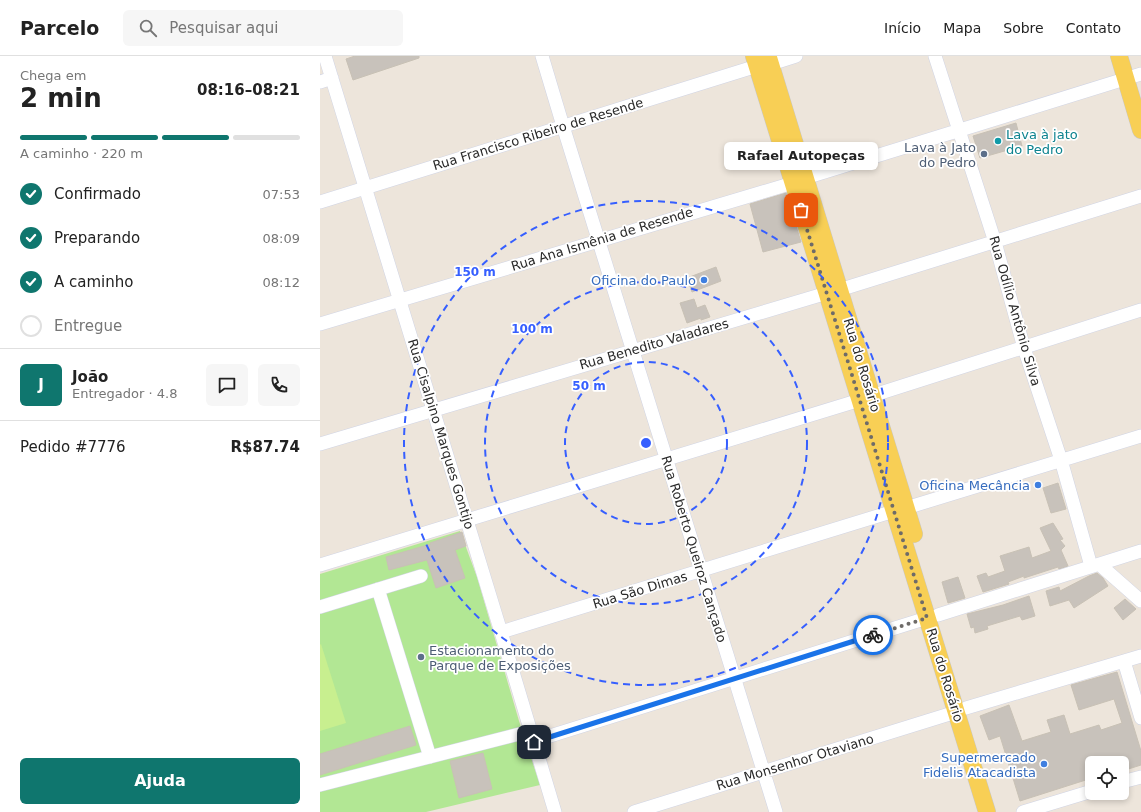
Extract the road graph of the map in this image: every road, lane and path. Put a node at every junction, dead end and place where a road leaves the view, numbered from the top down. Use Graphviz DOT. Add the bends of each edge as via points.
graph roads {
  1 [pos="325,56"];
  2 [pos="542,56"];
  3 [pos="796,56"];
  4 [pos="935,56"];
  5 [pos="1119,56"];
  6 [pos="762,60"];
  7 [pos="1133,76"];
  8 [pos="326,80"];
  9 [pos="563,126"];
  10 [pos="959,130"];
  11 [pos="1141,130"];
  12 [pos="799,180"];
  13 [pos="365,188"];
  14 [pos="1141,196"];
  15 [pos="320,202"];
  16 [pos="599,240"];
  17 [pos="995,242"];
  18 [pos="833,292"];
  19 [pos="400,300"];
  20 [pos="1141,310"];
  21 [pos="320,324"];
  22 [pos="1024,348"];
  23 [pos="633,350"];
  24 [pos="866,398"];
  25 [pos="433,409"];
  26 [pos="1141,436"];
  27 [pos="320,444"];
  28 [pos="666,459"];
  29 [pos="1061,460"];
  30 [pos="900,510"];
  31 [pos="467,520"];
  32 [pos="1141,551"];
  33 [pos="320,564"];
  34 [pos="1095,565"];
  35 [pos="701,571"];
  36 [pos="421,576"];
  37 [pos="378,589"];
  38 [pos="1141,601"];
  39 [pos="320,606"];
  40 [pos="932,616"];
  41 [pos="501,632"];
  42 [pos="1141,656"];
  43 [pos="1124,661"];
  44 [pos="735,678"];
  45 [pos="961,710"];
  46 [pos="1141,718"];
  47 [pos="532,736"];
  48 [pos="430,758"];
  49 [pos="764,772"];
  50 [pos="1141,777"];
  51 [pos="1129,780"];
  52 [pos="320,785"];
  53 [pos="1085,793"];
  54 [pos="555,812"];
  55 [pos="634,812"];
  56 [pos="776,812"];
  57 [pos="987,812"];
  58 [pos="998,812"];
  59 [pos="1023,812"];
  1 -- 8 [label="street, Rua Cisalpino Marques Gontijo"];
  2 -- 9 [label="street, Rua Roberto Queiroz Cançado"];
  3 -- 6 [label="street, Rua Francisco Ribeiro de Resende"];
  4 -- 10 [label="street, Rua Odílio Antônio Silva"];
  5 -- 7 [label="main road"];
  6 -- 9 [label="street, Rua Francisco Ribeiro de Resende"];
  6 -- 12 [label="main road, Rua do Rosário"];
  7 -- 10 [label="street, Rua Ana Ismênia de Resende"];
  7 -- 11 [label="main road"];
  8 -- 13 [label="street, Rua Cisalpino Marques Gontijo"];
  9 -- 13 [label="street, Rua Francisco Ribeiro de Resende"];
  9 -- 16 [label="street, Rua Roberto Queiroz Cançado"];
  10 -- 12 [label="street, Rua Ana Ismênia de Resende"];
  10 -- 17 [label="street, Rua Odílio Antônio Silva"];
  12 -- 16 [label="street, Rua Ana Ismênia de Resende"];
  12 -- 18 [label="main road, Rua do Rosário"];
  13 -- 15 [label="street, Rua Francisco Ribeiro de Resende"];
  13 -- 19 [label="street, Rua Cisalpino Marques Gontijo"];
  14 -- 17 [label="street, Rua Benedito Valadares"];
  16 -- 19 [label="street, Rua Ana Ismênia de Resende"];
  16 -- 23 [label="street, Rua Roberto Queiroz Cançado"];
  17 -- 18 [label="street, Rua Benedito Valadares"];
  17 -- 22 [label="street, Rua Odílio Antônio Silva"];
  18 -- 23 [label="street, Rua Benedito Valadares"];
  18 -- 24 [label="main road, Rua do Rosário"];
  19 -- 21 [label="street, Rua Ana Ismênia de Resende"];
  19 -- 25 [label="street, Rua Cisalpino Marques Gontijo"];
  20 -- 22 [label="street"];
  22 -- 24 [label="street"];
  22 -- 29 [label="street, Rua Odílio Antônio Silva"];
  23 -- 25 [label="street, Rua Benedito Valadares"];
  23 -- 28 [label="street, Rua Roberto Queiroz Cançado"];
  24 -- 28 [label="street"];
  24 -- 30 [label="main road, Rua do Rosário"];
  25 -- 27 [label="street, Rua Benedito Valadares"];
  25 -- 31 [label="street, Rua Cisalpino Marques Gontijo"];
  26 -- 29 [label="street, Rua São Dimas"];
  28 -- 31 [label="street"];
  28 -- 35 [label="street, Rua Roberto Queiroz Cançado"];
  29 -- 30 [label="street, Rua São Dimas"];
  29 -- 34 [label="street, Rua Odílio Antônio Silva"];
  30 -- 35 [label="street, Rua São Dimas"];
  30 -- 40 [label="main road, Rua do Rosário"];
  31 -- 33 [label="street"];
  31 -- 41 [label="street, Rua Cisalpino Marques Gontijo"];
  32 -- 34 [label="street"];
  34 -- 38 [label="street"];
  34 -- 40 [label="street"];
  35 -- 41 [label="street, Rua São Dimas"];
  35 -- 44 [label="street, Rua Roberto Queiroz Cançado"];
  36 -- 37 [label="street"];
  37 -- 39 [label="street"];
  37 -- 48 [label="street"];
  40 -- 44 [label="street"];
  40 -- 45 [label="main road, Rua do Rosário"];
  41 -- 47 [label="street, Rua Cisalpino Marques Gontijo"];
  42 -- 43 [label="street, Rua Monsenhor Otaviano"];
  43 -- 45 [label="street, Rua Monsenhor Otaviano"];
  43 -- 46 [label="street"];
  44 -- 47 [label="street"];
  44 -- 49 [label="street, Rua Roberto Queiroz Cançado"];
  45 -- 49 [label="street, Rua Monsenhor Otaviano"];
  45 -- 57 [label="main road, Rua do Rosário"];
  45 -- 58 [label="main road, Rua do Rosário"];
  47 -- 48 [label="street"];
  47 -- 54 [label="street, Rua Cisalpino Marques Gontijo"];
  48 -- 52 [label="street"];
  49 -- 55 [label="street, Rua Monsenhor Otaviano"];
  49 -- 56 [label="street, Rua Roberto Queiroz Cançado"];
  50 -- 51 [label="street"];
  53 -- 59 [label="street"];
}
